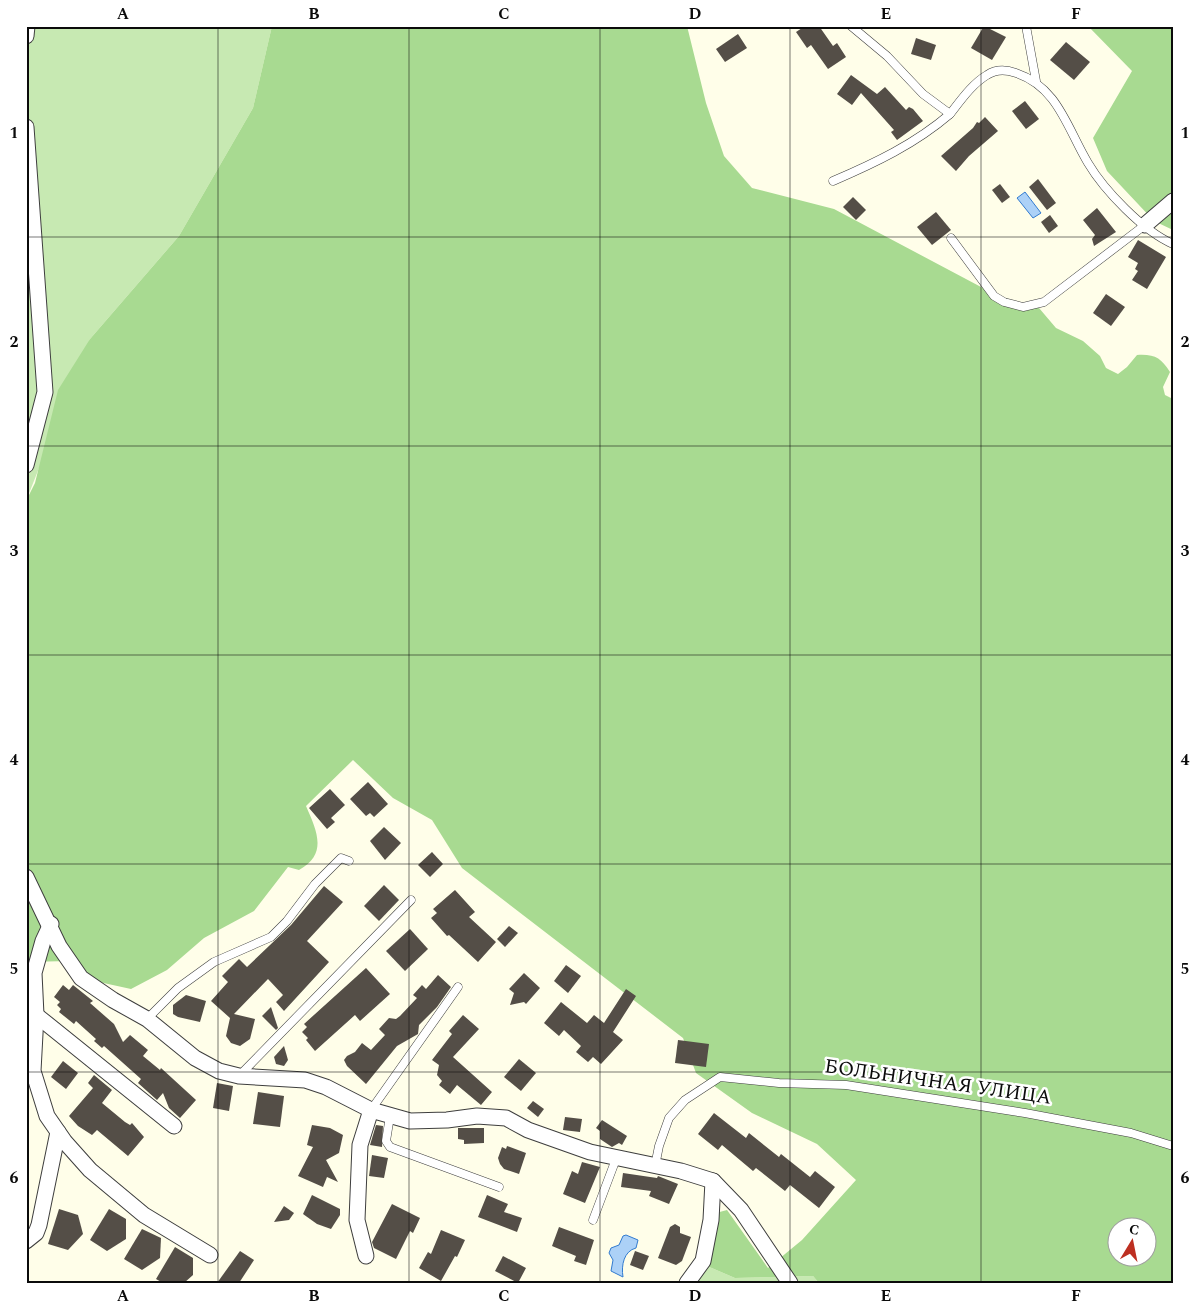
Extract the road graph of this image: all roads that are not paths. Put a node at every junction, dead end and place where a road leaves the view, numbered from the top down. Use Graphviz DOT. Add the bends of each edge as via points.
graph roads {
  1 [pos="27,26"];
  2 [pos="851,26"];
  3 [pos="1026,26"];
  4 [pos="26,36"];
  5 [pos="1036,81"];
  6 [pos="950,114"];
  7 [pos="26,127"];
  8 [pos="833,181"];
  9 [pos="1173,201"];
  10 [pos="1145,225"];
  11 [pos="951,238"];
  12 [pos="1173,244"];
  13 [pos="26,465"];
  14 [pos="348,861"];
  15 [pos="26,877"];
  16 [pos="411,900"];
  17 [pos="51,924"];
  18 [pos="458,987"];
  19 [pos="36,1015"];
  20 [pos="148,1019"];
  21 [pos="239,1076"];
  22 [pos="371,1110"];
  23 [pos="390,1116"];
  24 [pos="174,1126"];
  25 [pos="58,1132"];
  26 [pos="1173,1146"];
  27 [pos="616,1159"];
  28 [pos="655,1166"];
  29 [pos="713,1182"];
  30 [pos="499,1187"];
  31 [pos="593,1220"];
  32 [pos="26,1241"];
  33 [pos="210,1255"];
  34 [pos="366,1256"];
  35 [pos="688,1283"];
  36 [pos="790,1283"];
  1 -- 4 [label="street"];
  2 -- 6 [label="lane" via="887,56 923,94"];
  3 -- 5 [label="lane"];
  5 -- 6 [label="lane" via="1008,70 996,70 978,81"];
  5 -- 10 [label="lane" via="1071,127 1088,163 1113,195"];
  6 -- 8 [label="lane" via="930,131 880,161"];
  7 -- 13 [label="street" via="45,392"];
  9 -- 10 [label="street"];
  10 -- 11 [label="lane" via="1044,302 1023,307 994,296"];
  10 -- 12 [label="lane"];
  14 -- 20 [label="lane" via="341,858 271,937 214,962 178,988"];
  15 -- 17 [label="street"];
  16 -- 21 [label="lane"];
  17 -- 19 [label="street" via="34,973"];
  17 -- 20 [label="street" via="59,946 81,978 112,1000"];
  18 -- 22 [label="lane"];
  19 -- 24 [label="street"];
  19 -- 25 [label="street" via="33,1072 47,1116"];
  20 -- 21 [label="street" via="195,1058 219,1071"];
  21 -- 22 [label="street" via="306,1080"];
  22 -- 23 [label="street"];
  22 -- 34 [label="street" via="360,1145 357,1220"];
  23 -- 27 [label="street" via="410,1120 477,1116 506,1118 528,1130"];
  23 -- 30 [label="lane" via="386,1141 390,1146"];
  25 -- 32 [label="street" via="39,1225 36,1233"];
  25 -- 33 [label="street" via="90,1170 144,1215"];
  26 -- 28 [label="lane, БОЛЬНИЧНАЯ УЛИЦА" via="1131,1133 1025,1113 846,1085 720,1077 685,1100 669,1118"];
  27 -- 28 [label="street"];
  27 -- 31 [label="lane"];
  28 -- 29 [label="street"];
  29 -- 35 [label="street" via="711,1220 703,1261"];
  29 -- 36 [label="street" via="741,1210"];
}
